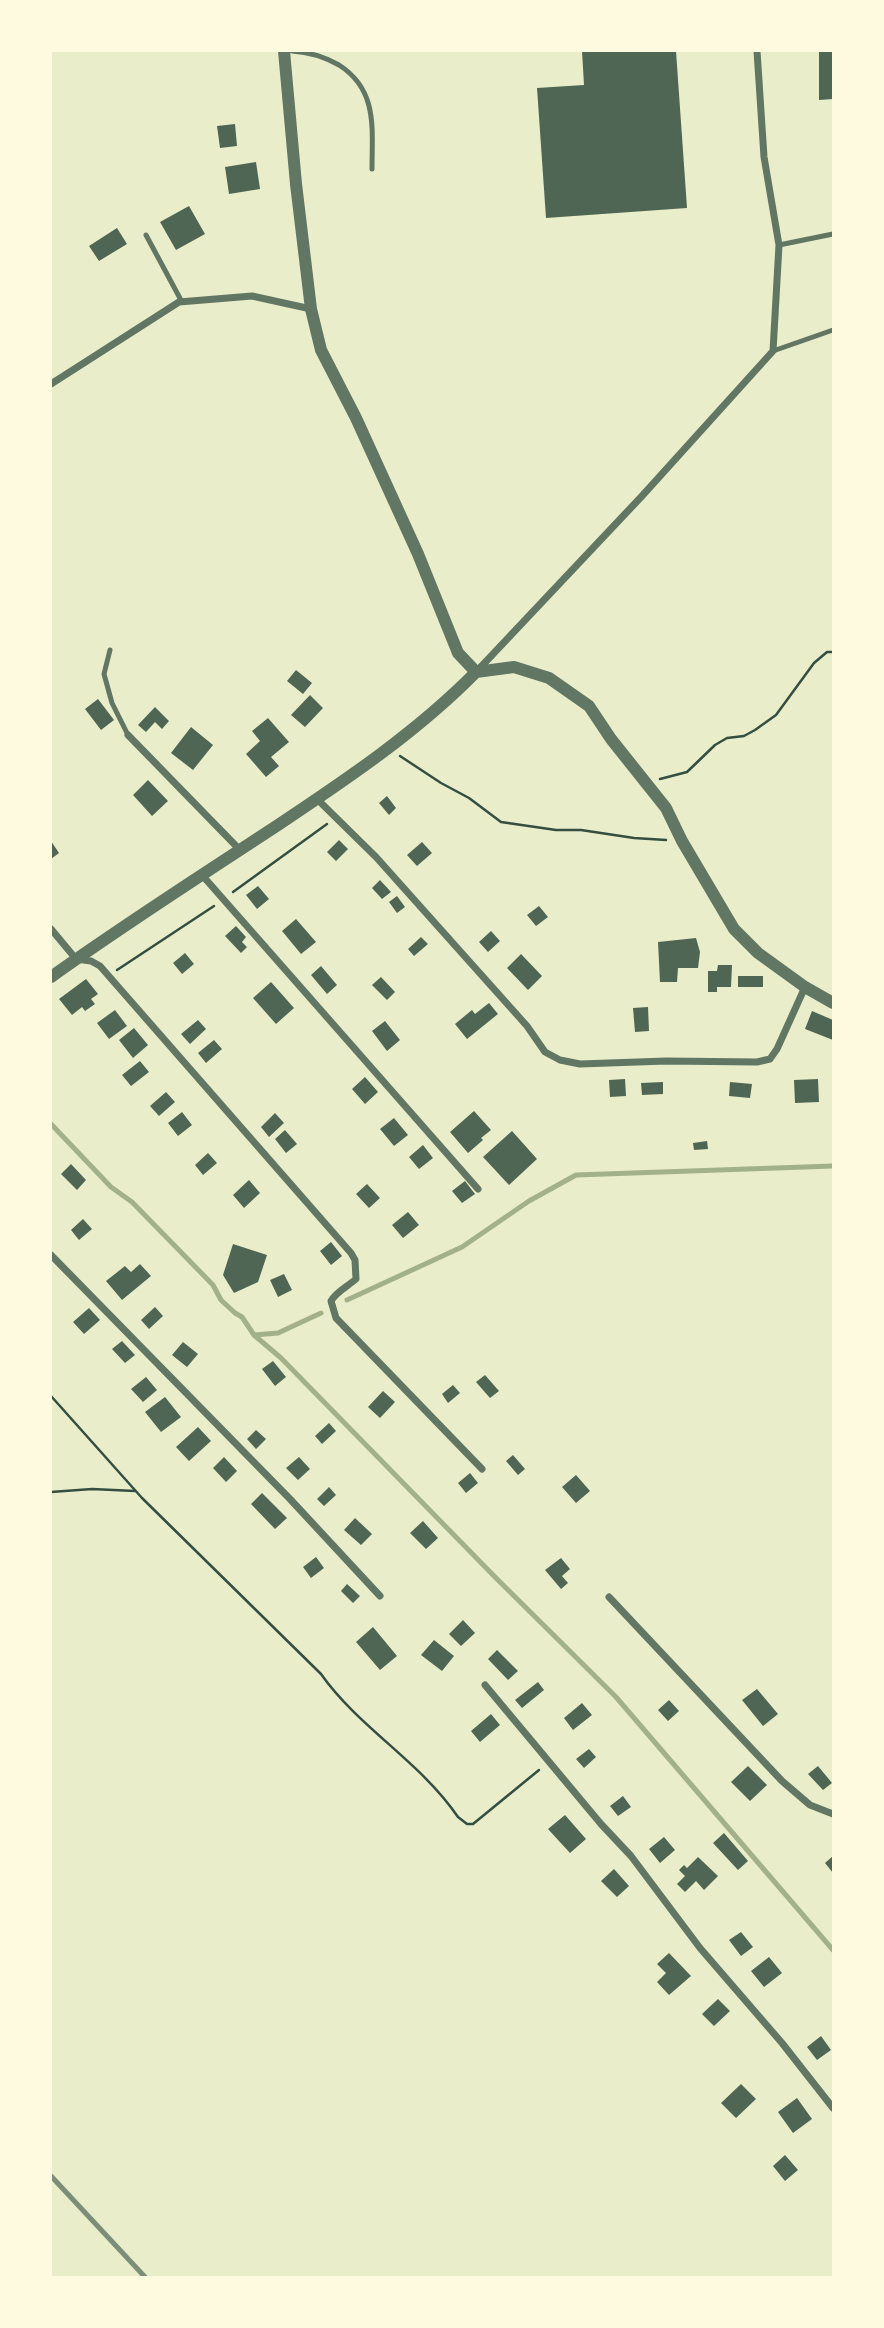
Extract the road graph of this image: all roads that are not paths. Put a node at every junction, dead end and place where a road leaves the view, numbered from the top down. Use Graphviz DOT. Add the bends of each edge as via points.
graph roads {
  1 [pos="284,51"];
  2 [pos="292,51"];
  3 [pos="757,51"];
  4 [pos="372,169"];
  5 [pos="833,234"];
  6 [pos="146,235"];
  7 [pos="779,245"];
  8 [pos="182,302"];
  9 [pos="311,309"];
  10 [pos="833,330"];
  11 [pos="774,351"];
  12 [pos="51,384"];
  13 [pos="110,650"];
  14 [pos="476,672"];
  15 [pos="128,735"];
  16 [pos="317,799"];
  17 [pos="240,850"];
  18 [pos="202,875"];
  19 [pos="51,929"];
  20 [pos="76,959"];
  21 [pos="51,977"];
  22 [pos="805,988"];
  23 [pos="833,1003"];
  24 [pos="478,1189"];
  25 [pos="51,1255"];
  26 [pos="482,1469"];
  27 [pos="380,1596"];
  28 [pos="609,1597"];
  29 [pos="485,1685"];
  30 [pos="833,1814"];
  31 [pos="833,2108"];
  1 -- 9 [label="street"];
  2 -- 4 [label="lane" via="327,58 355,75 372,120"];
  3 -- 7 [label="street" via="764,157"];
  5 -- 7 [label="lane"];
  6 -- 8 [label="lane"];
  7 -- 11 [label="street"];
  8 -- 9 [label="street" via="252,296"];
  8 -- 12 [label="street"];
  9 -- 14 [label="street" via="321,350 418,554 458,653"];
  10 -- 11 [label="lane"];
  11 -- 14 [label="street"];
  13 -- 15 [label="lane" via="104,674"];
  14 -- 16 [label="street" via="446,702"];
  14 -- 22 [label="street" via="514,667 549,678 589,706 666,808 734,929"];
  15 -- 17 [label="street"];
  16 -- 17 [label="street"];
  16 -- 22 [label="street" via="376,857 545,1052 560,1060 770,1059"];
  17 -- 18 [label="street"];
  18 -- 20 [label="street"];
  18 -- 24 [label="street"];
  19 -- 20 [label="street"];
  20 -- 21 [label="street"];
  20 -- 26 [label="street" via="100,966 351,1253 356,1279 331,1301 336,1318"];
  22 -- 23 [label="street"];
  25 -- 27 [label="street"];
  28 -- 30 [label="street" via="782,1781 810,1805"];
  29 -- 31 [label="street" via="631,1856 700,1948"];
}
